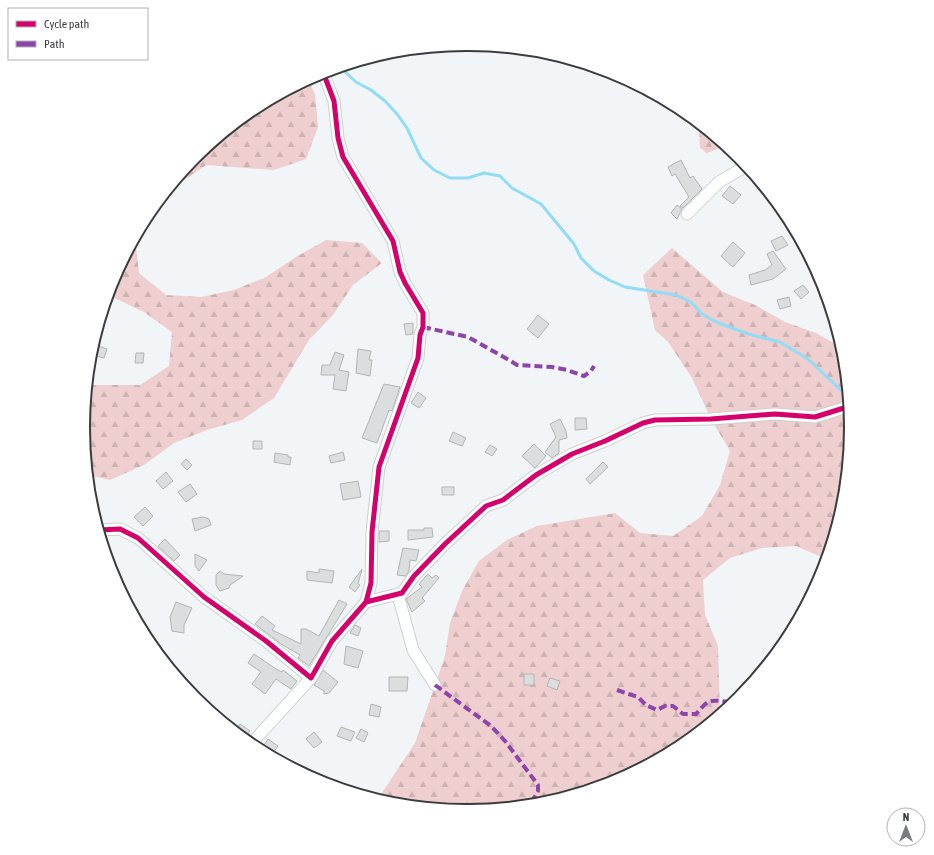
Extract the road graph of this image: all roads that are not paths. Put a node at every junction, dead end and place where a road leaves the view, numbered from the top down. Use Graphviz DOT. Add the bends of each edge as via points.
graph roads {
  1 [pos="326,79"];
  2 [pos="741,169"];
  3 [pos="687,214"];
  4 [pos="843,408"];
  5 [pos="104,530"];
  6 [pos="398,595"];
  7 [pos="366,602"];
  8 [pos="311,678"];
  9 [pos="435,685"];
  10 [pos="255,739"];
  1 -- 7 [label="street" via="334,101 343,157 393,240 403,278 423,312 418,358 379,467 373,520 371,583"];
  2 -- 3 [label="street" via="719,182"];
  4 -- 6 [label="street" via="815,417 775,414 643,422 572,454 536,475 503,500 486,506 445,544"];
  5 -- 8 [label="street" via="120,529 138,538 204,597 266,641"];
  6 -- 7 [label="street"];
  6 -- 9 [label="street" via="413,650"];
  7 -- 8 [label="street" via="332,641"];
  8 -- 10 [label="street"];
}
